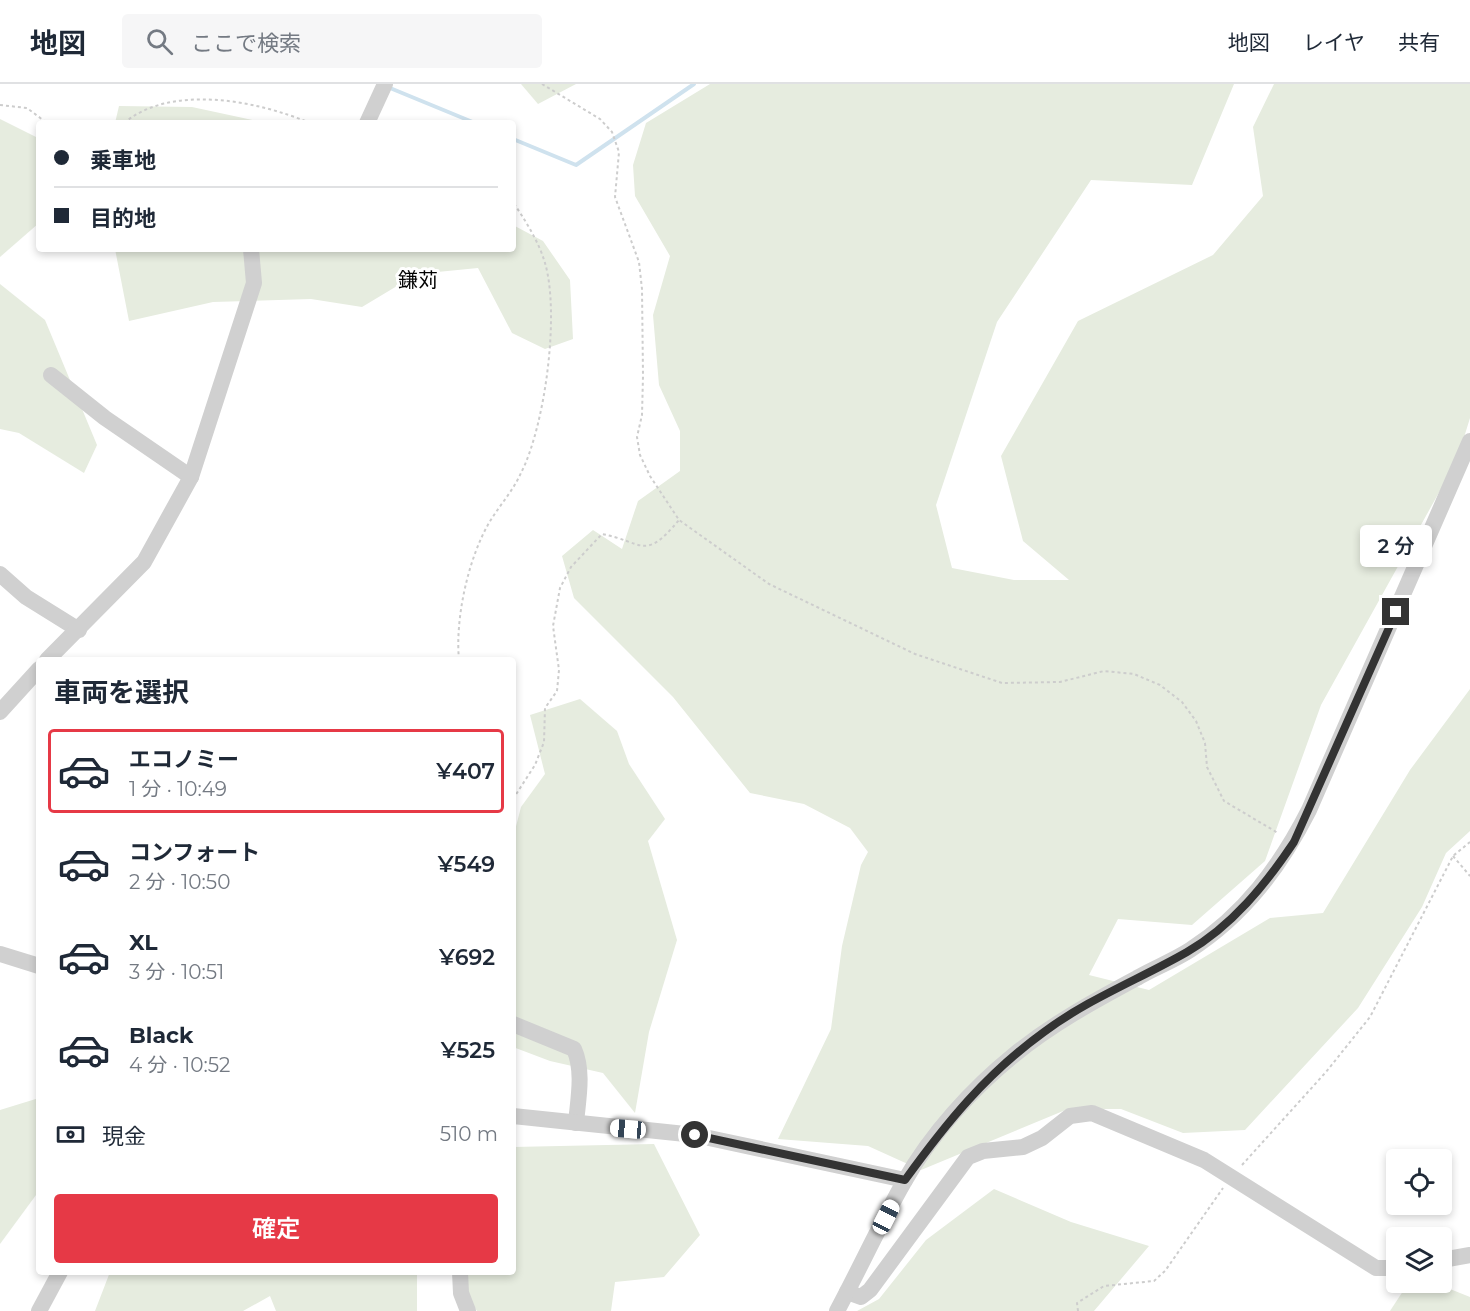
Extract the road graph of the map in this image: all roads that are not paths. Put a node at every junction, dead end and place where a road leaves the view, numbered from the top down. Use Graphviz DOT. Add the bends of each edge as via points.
graph roads {
  1 [pos="385,84"];
  2 [pos="368,120"];
  3 [pos="251,252"];
  4 [pos="51,375"];
  5 [pos="1470,441"];
  6 [pos="191,477"];
  7 [pos="0,574"];
  8 [pos="80,630"];
  9 [pos="50,657"];
  10 [pos="36,672"];
  11 [pos="0,712"];
  12 [pos="0,954"];
  13 [pos="36,965"];
  14 [pos="516,1025"];
  15 [pos="516,1116"];
  16 [pos="576,1123"];
  17 [pos="905,1180"];
  18 [pos="1470,1255"];
  19 [pos="1452,1258"];
  20 [pos="1386,1268"];
  21 [pos="58,1275"];
  22 [pos="460,1275"];
  23 [pos="847,1292"];
  24 [pos="39,1311"];
  25 [pos="468,1311"];
  26 [pos="837,1311"];
  1 -- 2 [label="street"];
  3 -- 6 [label="street" via="254,283"];
  4 -- 6 [label="street"];
  5 -- 17 [label="street" via="1294,842 1257,892 1189,951 1095,1000 1013,1056 954,1114"];
  6 -- 8 [label="street" via="144,562"];
  7 -- 8 [label="street" via="26,597"];
  8 -- 9 [label="street"];
  10 -- 11 [label="street"];
  12 -- 13 [label="street"];
  14 -- 16 [label="street" via="574,1049 579,1076"];
  15 -- 16 [label="street"];
  16 -- 17 [label="street" via="695,1135"];
  17 -- 23 [label="street"];
  18 -- 19 [label="street"];
  20 -- 23 [label="street" via="1376,1268 1232,1175 1138,1130 1082,1113 1070,1116 1023,1147 983,1151 968,1157 870,1290 861,1297"];
  21 -- 24 [label="street"];
  22 -- 25 [label="street" via="461,1293"];
  23 -- 26 [label="street"];
}
